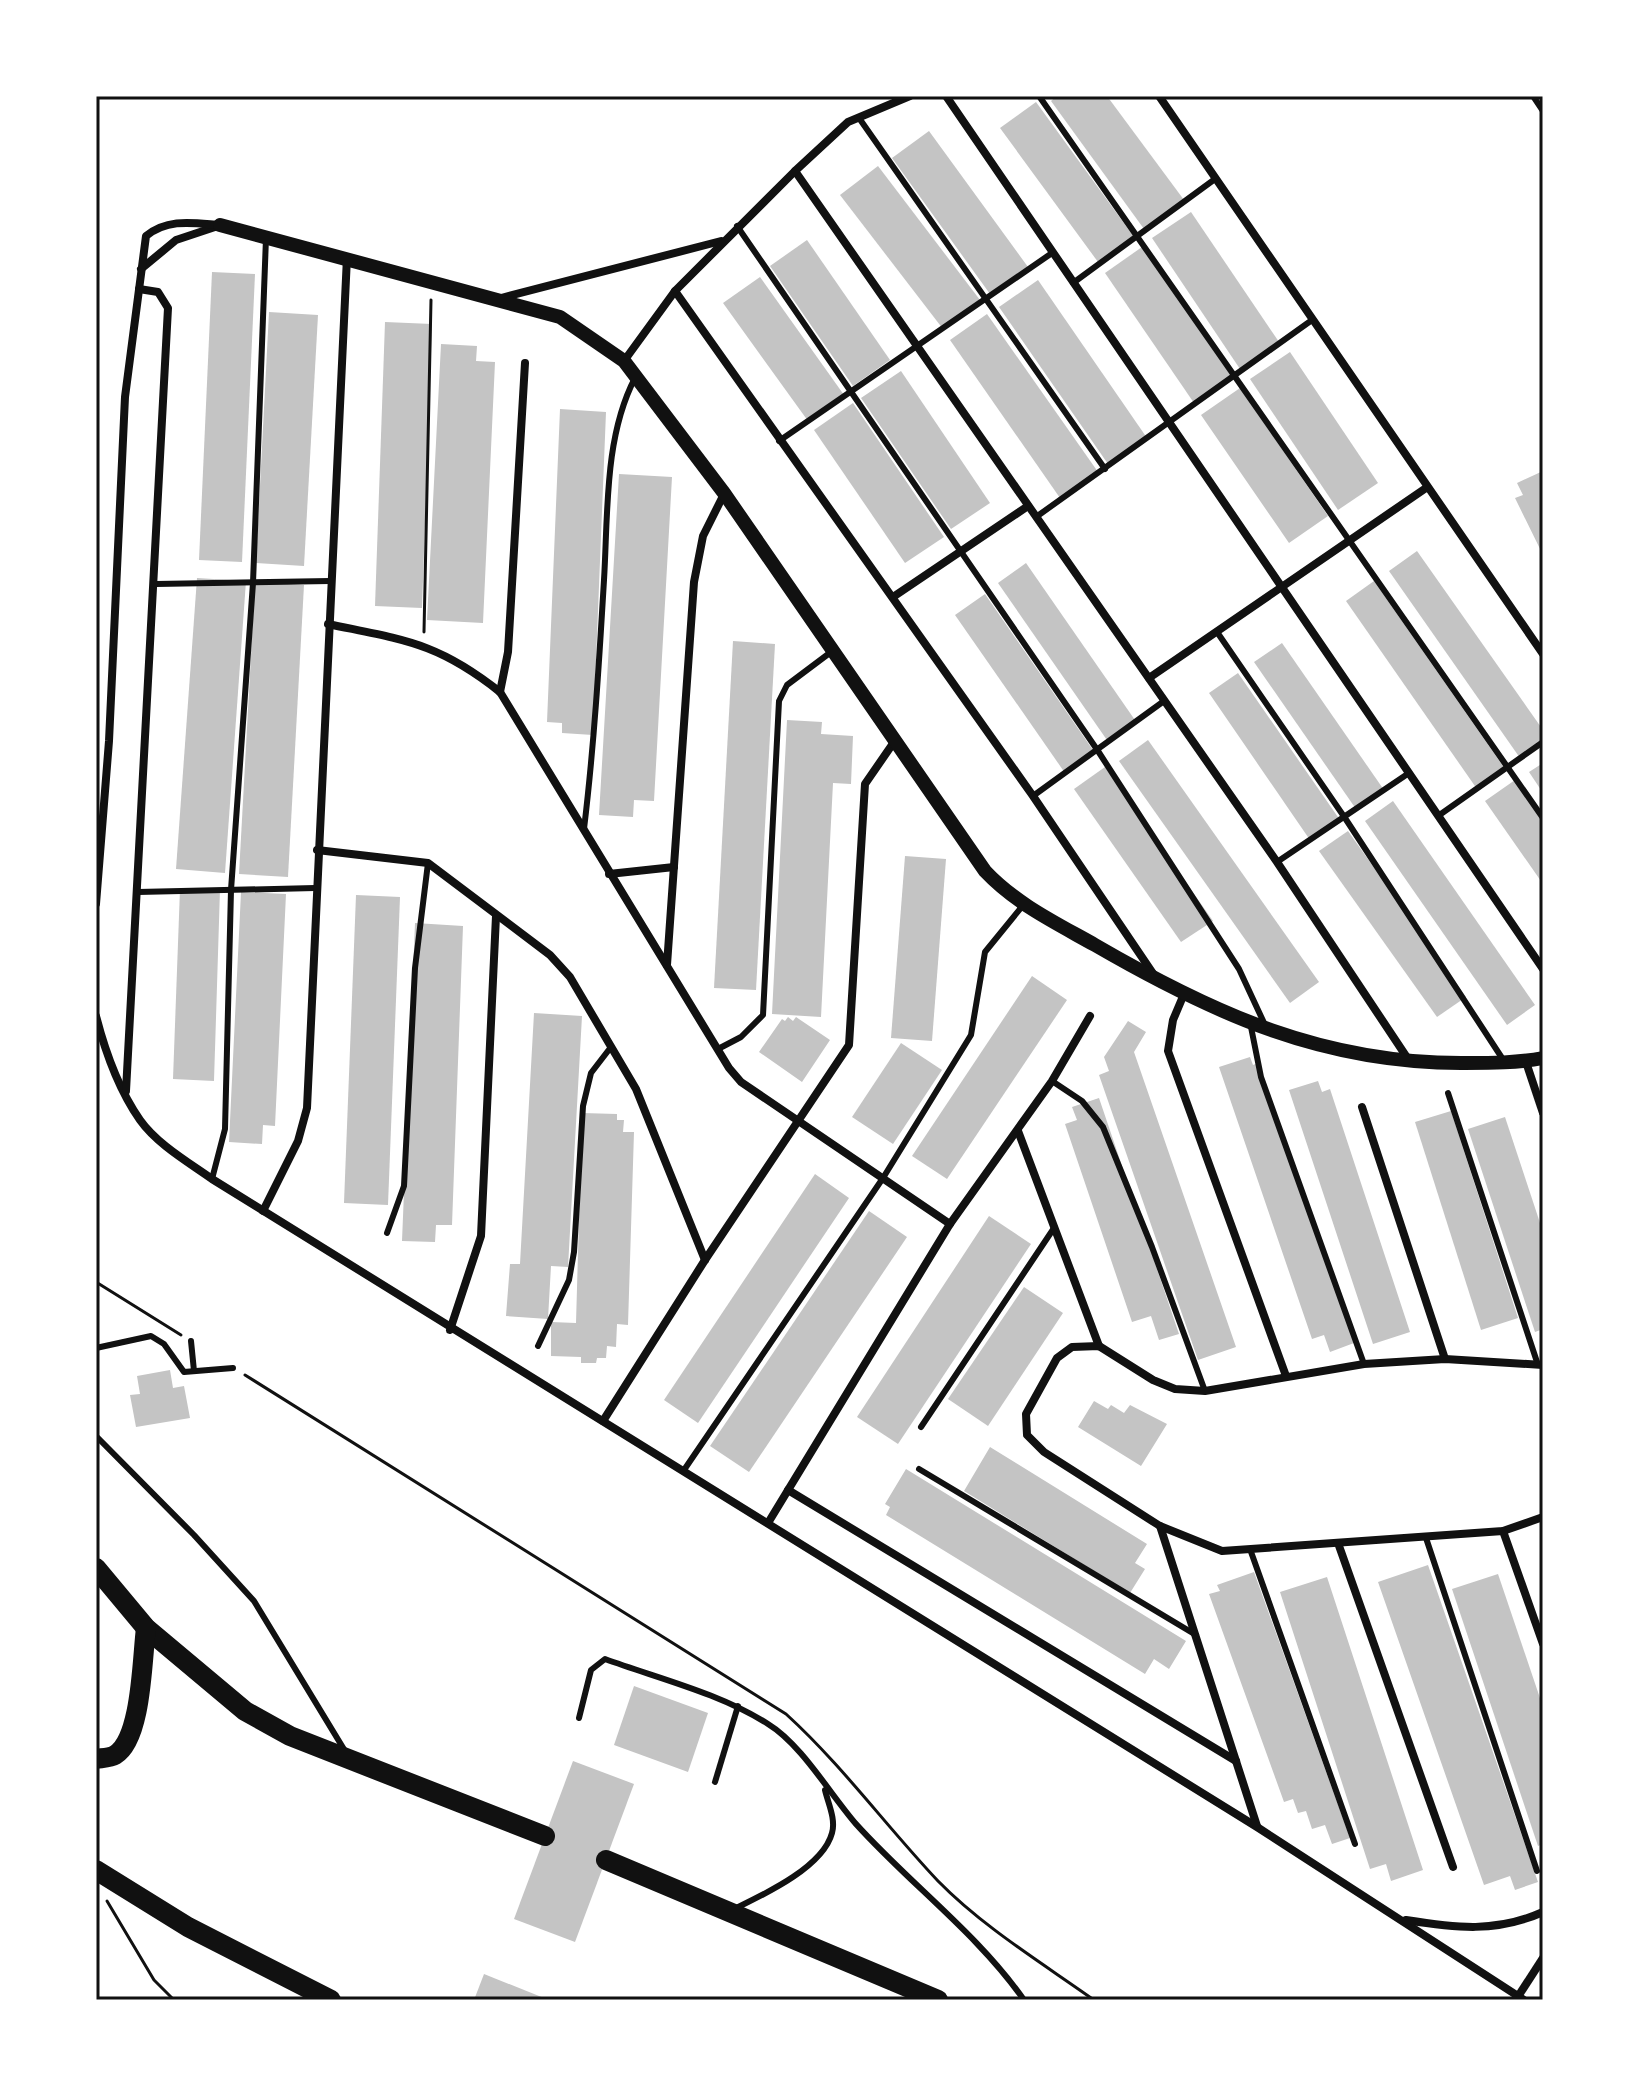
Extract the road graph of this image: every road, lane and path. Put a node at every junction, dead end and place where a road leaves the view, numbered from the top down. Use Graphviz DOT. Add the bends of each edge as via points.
graph roads {
  1 [pos="910,96"];
  2 [pos="946,96"];
  3 [pos="1039,96"];
  4 [pos="1159,96"];
  5 [pos="1533,96"];
  6 [pos="1543,111"];
  7 [pos="859,118"];
  8 [pos="795,171"];
  9 [pos="1215,179"];
  10 [pos="220,225"];
  11 [pos="737,226"];
  12 [pos="266,236"];
  13 [pos="1139,237"];
  14 [pos="723,240"];
  15 [pos="1052,253"];
  16 [pos="347,257"];
  17 [pos="141,269"];
  18 [pos="431,280"];
  19 [pos="1073,283"];
  20 [pos="139,289"];
  21 [pos="675,291"];
  22 [pos="497,299"];
  23 [pos="986,300"];
  24 [pos="1312,320"];
  25 [pos="918,348"];
  26 [pos="624,361"];
  27 [pos="525,363"];
  28 [pos="637,374"];
  29 [pos="1236,376"];
  30 [pos="852,394"];
  31 [pos="1169,423"];
  32 [pos="779,441"];
  33 [pos="1105,469"];
  34 [pos="1426,488"];
  35 [pos="724,493"];
  36 [pos="1028,506"];
  37 [pos="1036,517"];
  38 [pos="1350,541"];
  39 [pos="960,552"];
  40 [pos="330,581"];
  41 [pos="253,583"];
  42 [pos="156,584"];
  43 [pos="1281,588"];
  44 [pos="893,597"];
  45 [pos="328,624"];
  46 [pos="1217,632"];
  47 [pos="424,644"];
  48 [pos="834,650"];
  49 [pos="1543,654"];
  50 [pos="1149,678"];
  51 [pos="500,692"];
  52 [pos="1164,701"];
  53 [pos="894,742"];
  54 [pos="1543,742"];
  55 [pos="1098,751"];
  56 [pos="1509,768"];
  57 [pos="1409,773"];
  58 [pos="1033,796"];
  59 [pos="1438,816"];
  60 [pos="1345,818"];
  61 [pos="1543,818"];
  62 [pos="583,833"];
  63 [pos="317,850"];
  64 [pos="1277,862"];
  65 [pos="428,863"];
  66 [pos="674,867"];
  67 [pos="609,874"];
  68 [pos="315,888"];
  69 [pos="231,890"];
  70 [pos="138,892"];
  71 [pos="96,904"];
  72 [pos="1024,904"];
  73 [pos="496,916"];
  74 [pos="667,965"];
  75 [pos="1543,969"];
  76 [pos="1160,983"];
  77 [pos="1184,994"];
  78 [pos="96,1016"];
  79 [pos="1090,1016"];
  80 [pos="1250,1022"];
  81 [pos="1266,1029"];
  82 [pos="611,1047"];
  83 [pos="718,1049"];
  84 [pos="1543,1058"];
  85 [pos="1526,1062"];
  86 [pos="1411,1063"];
  87 [pos="1506,1063"];
  88 [pos="1052,1081"];
  89 [pos="126,1092"];
  90 [pos="1448,1093"];
  91 [pos="1362,1107"];
  92 [pos="1543,1113"];
  93 [pos="800,1120"];
  94 [pos="1018,1131"];
  95 [pos="883,1178"];
  96 [pos="212,1179"];
  97 [pos="263,1211"];
  98 [pos="950,1224"];
  99 [pos="1054,1228"];
  100 [pos="387,1233"];
  101 [pos="705,1260"];
  102 [pos="96,1282"];
  103 [pos="450,1330"];
  104 [pos="191,1341"];
  105 [pos="538,1346"];
  106 [pos="1099,1346"];
  107 [pos="96,1348"];
  108 [pos="1445,1359"];
  109 [pos="1364,1364"];
  110 [pos="1540,1365"];
  111 [pos="233,1368"];
  112 [pos="194,1371"];
  113 [pos="1286,1376"];
  114 [pos="1205,1391"];
  115 [pos="603,1421"];
  116 [pos="921,1427"];
  117 [pos="96,1436"];
  118 [pos="919,1469"];
  119 [pos="684,1470"];
  120 [pos="788,1490"];
  121 [pos="1543,1517"];
  122 [pos="768,1523"];
  123 [pos="1160,1526"];
  124 [pos="1503,1531"];
  125 [pos="1426,1538"];
  126 [pos="1338,1543"];
  127 [pos="1250,1549"];
  128 [pos="96,1568"];
  129 [pos="146,1628"];
  130 [pos="1196,1635"];
  131 [pos="1543,1644"];
  132 [pos="738,1706"];
  133 [pos="579,1718"];
  134 [pos="349,1758"];
  135 [pos="96,1759"];
  136 [pos="1236,1761"];
  137 [pos="715,1782"];
  138 [pos="823,1787"];
  139 [pos="1257,1827"];
  140 [pos="545,1836"];
  141 [pos="1355,1844"];
  142 [pos="606,1860"];
  143 [pos="1453,1867"];
  144 [pos="96,1870"];
  145 [pos="1537,1871"];
  146 [pos="103,1895"];
  147 [pos="730,1911"];
  148 [pos="1543,1912"];
  149 [pos="1401,1919"];
  150 [pos="1543,1960"];
  151 [pos="1522,1998"];
  152 [pos="174,2000"];
  153 [pos="331,2000"];
  154 [pos="938,2000"];
  155 [pos="1024,2000"];
  156 [pos="1094,2000"];
  1 -- 7 [label="street"];
  2 -- 15 [label="street"];
  3 -- 13 [label="lane"];
  4 -- 9 [label="street"];
  5 -- 6 [label="lane"];
  7 -- 8 [label="street"];
  7 -- 23 [label="lane"];
  8 -- 11 [label="street"];
  8 -- 25 [label="street"];
  9 -- 13 [label="lane"];
  9 -- 24 [label="street"];
  10 -- 12 [label="street"];
  10 -- 17 [label="street" via="176,240"];
  10 -- 17 [label="street" via="181,222 157,227 146,236"];
  11 -- 14 [label="street"];
  11 -- 30 [label="lane"];
  12 -- 16 [label="street"];
  12 -- 41 [label="lane"];
  13 -- 19 [label="lane"];
  13 -- 29 [label="lane"];
  14 -- 21 [label="street"];
  14 -- 22 [label="street"];
  15 -- 19 [label="street"];
  15 -- 23 [label="lane"];
  16 -- 18 [label="street"];
  16 -- 40 [label="street"];
  17 -- 20 [label="street"];
  18 -- 22 [label="street"];
  18 -- 47 [label="path"];
  19 -- 31 [label="street"];
  20 -- 42 [label="street" via="158,292 168,308"];
  20 -- 71 [label="street" via="125,397"];
  21 -- 26 [label="street"];
  21 -- 32 [label="street"];
  22 -- 26 [label="street" via="560,317"];
  23 -- 25 [label="lane"];
  23 -- 33 [label="lane"];
  24 -- 29 [label="lane"];
  24 -- 34 [label="street"];
  25 -- 30 [label="lane"];
  25 -- 36 [label="street"];
  26 -- 28 [label="street"];
  27 -- 51 [label="street" via="508,652"];
  28 -- 35 [label="street"];
  28 -- 62 [label="lane" via="621,405 610,489 594,746"];
  29 -- 31 [label="lane"];
  29 -- 38 [label="lane"];
  30 -- 32 [label="lane"];
  30 -- 39 [label="lane"];
  31 -- 33 [label="lane"];
  31 -- 43 [label="street"];
  32 -- 44 [label="street"];
  33 -- 37 [label="lane"];
  34 -- 38 [label="street"];
  34 -- 49 [label="street"];
  35 -- 48 [label="street"];
  35 -- 66 [label="street" via="703,536 694,582"];
  36 -- 37 [label="street"];
  36 -- 39 [label="street"];
  37 -- 50 [label="street"];
  38 -- 43 [label="street"];
  38 -- 56 [label="lane"];
  39 -- 44 [label="street"];
  39 -- 55 [label="lane"];
  40 -- 41 [label="lane"];
  40 -- 45 [label="street"];
  41 -- 42 [label="lane"];
  41 -- 69 [label="lane"];
  42 -- 70 [label="street"];
  43 -- 46 [label="street"];
  43 -- 57 [label="street"];
  44 -- 58 [label="street"];
  45 -- 47 [label="street"];
  45 -- 63 [label="street"];
  46 -- 50 [label="street"];
  46 -- 60 [label="lane"];
  47 -- 51 [label="street" via="464,663"];
  48 -- 53 [label="street"];
  48 -- 83 [label="lane" via="787,685 779,701 763,1015 741,1037"];
  50 -- 52 [label="street"];
  51 -- 62 [label="street"];
  52 -- 55 [label="lane"];
  52 -- 64 [label="street"];
  53 -- 72 [label="street" via="985,871"];
  53 -- 93 [label="street" via="865,784 849,1045"];
  54 -- 56 [label="lane"];
  55 -- 58 [label="lane"];
  55 -- 81 [label="lane" via="1239,969"];
  56 -- 59 [label="lane"];
  56 -- 61 [label="lane"];
  57 -- 59 [label="street"];
  57 -- 60 [label="lane"];
  58 -- 76 [label="street"];
  59 -- 75 [label="street"];
  60 -- 64 [label="lane"];
  60 -- 87 [label="lane"];
  62 -- 67 [label="street"];
  63 -- 65 [label="street"];
  63 -- 68 [label="street"];
  64 -- 86 [label="street"];
  65 -- 73 [label="street"];
  65 -- 100 [label="lane" via="415,968 404,1186"];
  66 -- 67 [label="street"];
  66 -- 74 [label="street"];
  67 -- 74 [label="street"];
  68 -- 69 [label="lane"];
  68 -- 97 [label="street" via="307,1108 298,1141"];
  69 -- 70 [label="lane"];
  69 -- 96 [label="lane" via="225,1129"];
  70 -- 89 [label="street"];
  72 -- 76 [label="street"];
  72 -- 95 [label="lane" via="985,952 971,1035"];
  73 -- 82 [label="street" via="550,955 570,977"];
  73 -- 103 [label="street" via="481,1236"];
  74 -- 83 [label="street"];
  76 -- 77 [label="street"];
  77 -- 80 [label="street"];
  77 -- 113 [label="street" via="1168,1051"];
  78 -- 89 [label="street" via="106,1053"];
  79 -- 88 [label="street"];
  80 -- 81 [label="street"];
  80 -- 109 [label="lane" via="1261,1077"];
  81 -- 86 [label="street" via="1344,1053"];
  82 -- 101 [label="street" via="636,1089"];
  82 -- 105 [label="lane" via="591,1073 583,1106 569,1280"];
  83 -- 93 [label="street" via="741,1082"];
  84 -- 85 [label="street"];
  85 -- 87 [label="street"];
  85 -- 92 [label="street"];
  86 -- 87 [label="street"];
  88 -- 94 [label="street"];
  88 -- 114 [label="lane" via="1082,1101 1103,1127"];
  89 -- 96 [label="street" via="140,1120"];
  90 -- 110 [label="lane"];
  91 -- 108 [label="street"];
  93 -- 95 [label="street"];
  93 -- 101 [label="street"];
  94 -- 98 [label="street"];
  94 -- 99 [label="street"];
  95 -- 98 [label="street"];
  95 -- 119 [label="lane"];
  96 -- 97 [label="street"];
  97 -- 103 [label="street"];
  98 -- 120 [label="street"];
  99 -- 106 [label="street"];
  99 -- 116 [label="lane"];
  101 -- 115 [label="street"];
  102 -- 104 [label="path"];
  103 -- 115 [label="street"];
  104 -- 112 [label="lane"];
  106 -- 114 [label="street" via="1153,1380 1175,1389"];
  106 -- 123 [label="street" via="1072,1347 1057,1358 1026,1414 1027,1435 1044,1452"];
  107 -- 112 [label="lane" via="151,1336 164,1344 184,1372"];
  108 -- 109 [label="street"];
  108 -- 110 [label="street"];
  109 -- 113 [label="street"];
  111 -- 112 [label="lane"];
  111 -- 156 [label="path" via="786,1714 830,1754 940,1883"];
  113 -- 114 [label="street"];
  115 -- 119 [label="street"];
  117 -- 134 [label="lane" via="254,1601"];
  118 -- 130 [label="lane"];
  119 -- 122 [label="street"];
  120 -- 122 [label="street"];
  120 -- 136 [label="street"];
  121 -- 124 [label="street"];
  122 -- 139 [label="street"];
  123 -- 127 [label="street" via="1222,1551"];
  123 -- 130 [label="street"];
  124 -- 125 [label="street"];
  124 -- 131 [label="street"];
  125 -- 126 [label="street"];
  125 -- 145 [label="lane"];
  126 -- 127 [label="street"];
  126 -- 143 [label="street"];
  127 -- 141 [label="lane"];
  128 -- 129 [label="highway"];
  129 -- 134 [label="highway" via="245,1711 290,1736"];
  129 -- 135 [label="highway" via="129,1738 115,1755"];
  130 -- 136 [label="street"];
  132 -- 133 [label="lane" via="605,1659 591,1670"];
  132 -- 137 [label="lane"];
  132 -- 138 [label="lane" via="801,1753"];
  134 -- 140 [label="highway"];
  136 -- 139 [label="street"];
  138 -- 147 [label="lane" via="832,1834 819,1852 777,1889"];
  138 -- 155 [label="lane" via="1001,1967"];
  139 -- 149 [label="street"];
  142 -- 147 [label="highway"];
  144 -- 153 [label="highway" via="188,1927"];
  146 -- 152 [label="path" via="154,1980"];
  147 -- 154 [label="highway"];
  148 -- 149 [label="street" via="1488,1929"];
  149 -- 151 [label="street"];
  150 -- 151 [label="street"];
}
